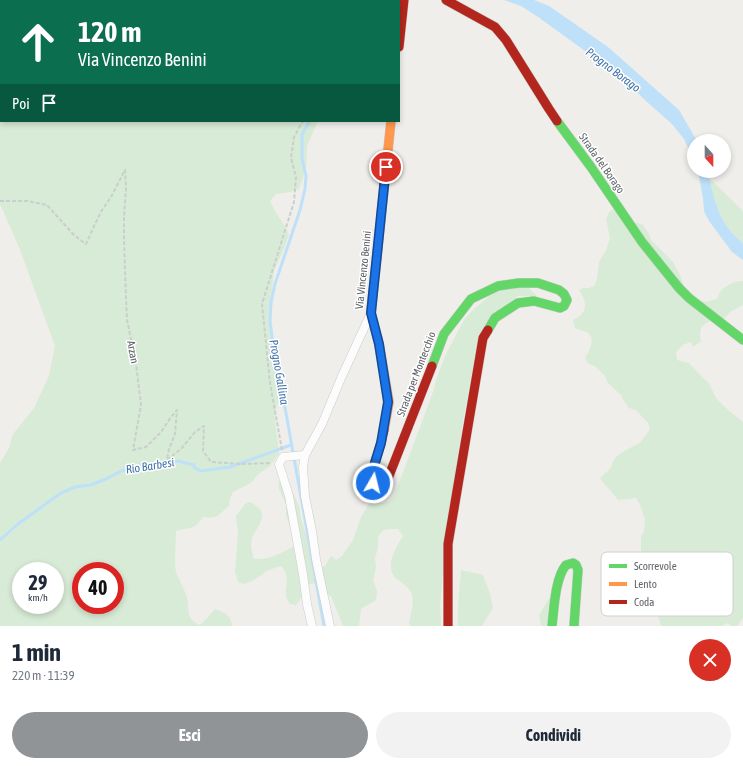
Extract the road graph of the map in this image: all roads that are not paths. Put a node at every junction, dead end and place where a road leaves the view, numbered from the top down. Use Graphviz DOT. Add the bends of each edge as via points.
graph roads {
  1 [pos="404,0"];
  2 [pos="446,0"];
  3 [pos="400,38"];
  4 [pos="391,122"];
  5 [pos="371,313"];
  6 [pos="743,340"];
  7 [pos="302,455"];
  8 [pos="312,626"];
  9 [pos="330,626"];
  10 [pos="448,626"];
  11 [pos="552,626"];
  12 [pos="574,626"];
  1 -- 3 [label="street"];
  2 -- 6 [label="street, Strada del Borago" via="495,27 506,40 549,109 664,270 689,298"];
  4 -- 5 [label="street, Via Vincenzo Benini"];
  5 -- 7 [label="street, Via Vincenzo Benini" via="322,424"];
  5 -- 10 [label="street, Strada per Montecchio" via="379,344 388,402 381,443 371,476 374,487 378,489 385,486 444,334 471,299 498,286 519,283 538,283 559,290 566,297 566,303 560,308 534,301 518,303 495,318 483,338 448,544"];
  7 -- 8 [label="street" via="281,460 279,464 289,496"];
  7 -- 9 [label="street, Via Vincenzo Benini" via="305,496"];
  11 -- 12 [label="street" via="559,580 564,567 572,563 578,570"];
}
